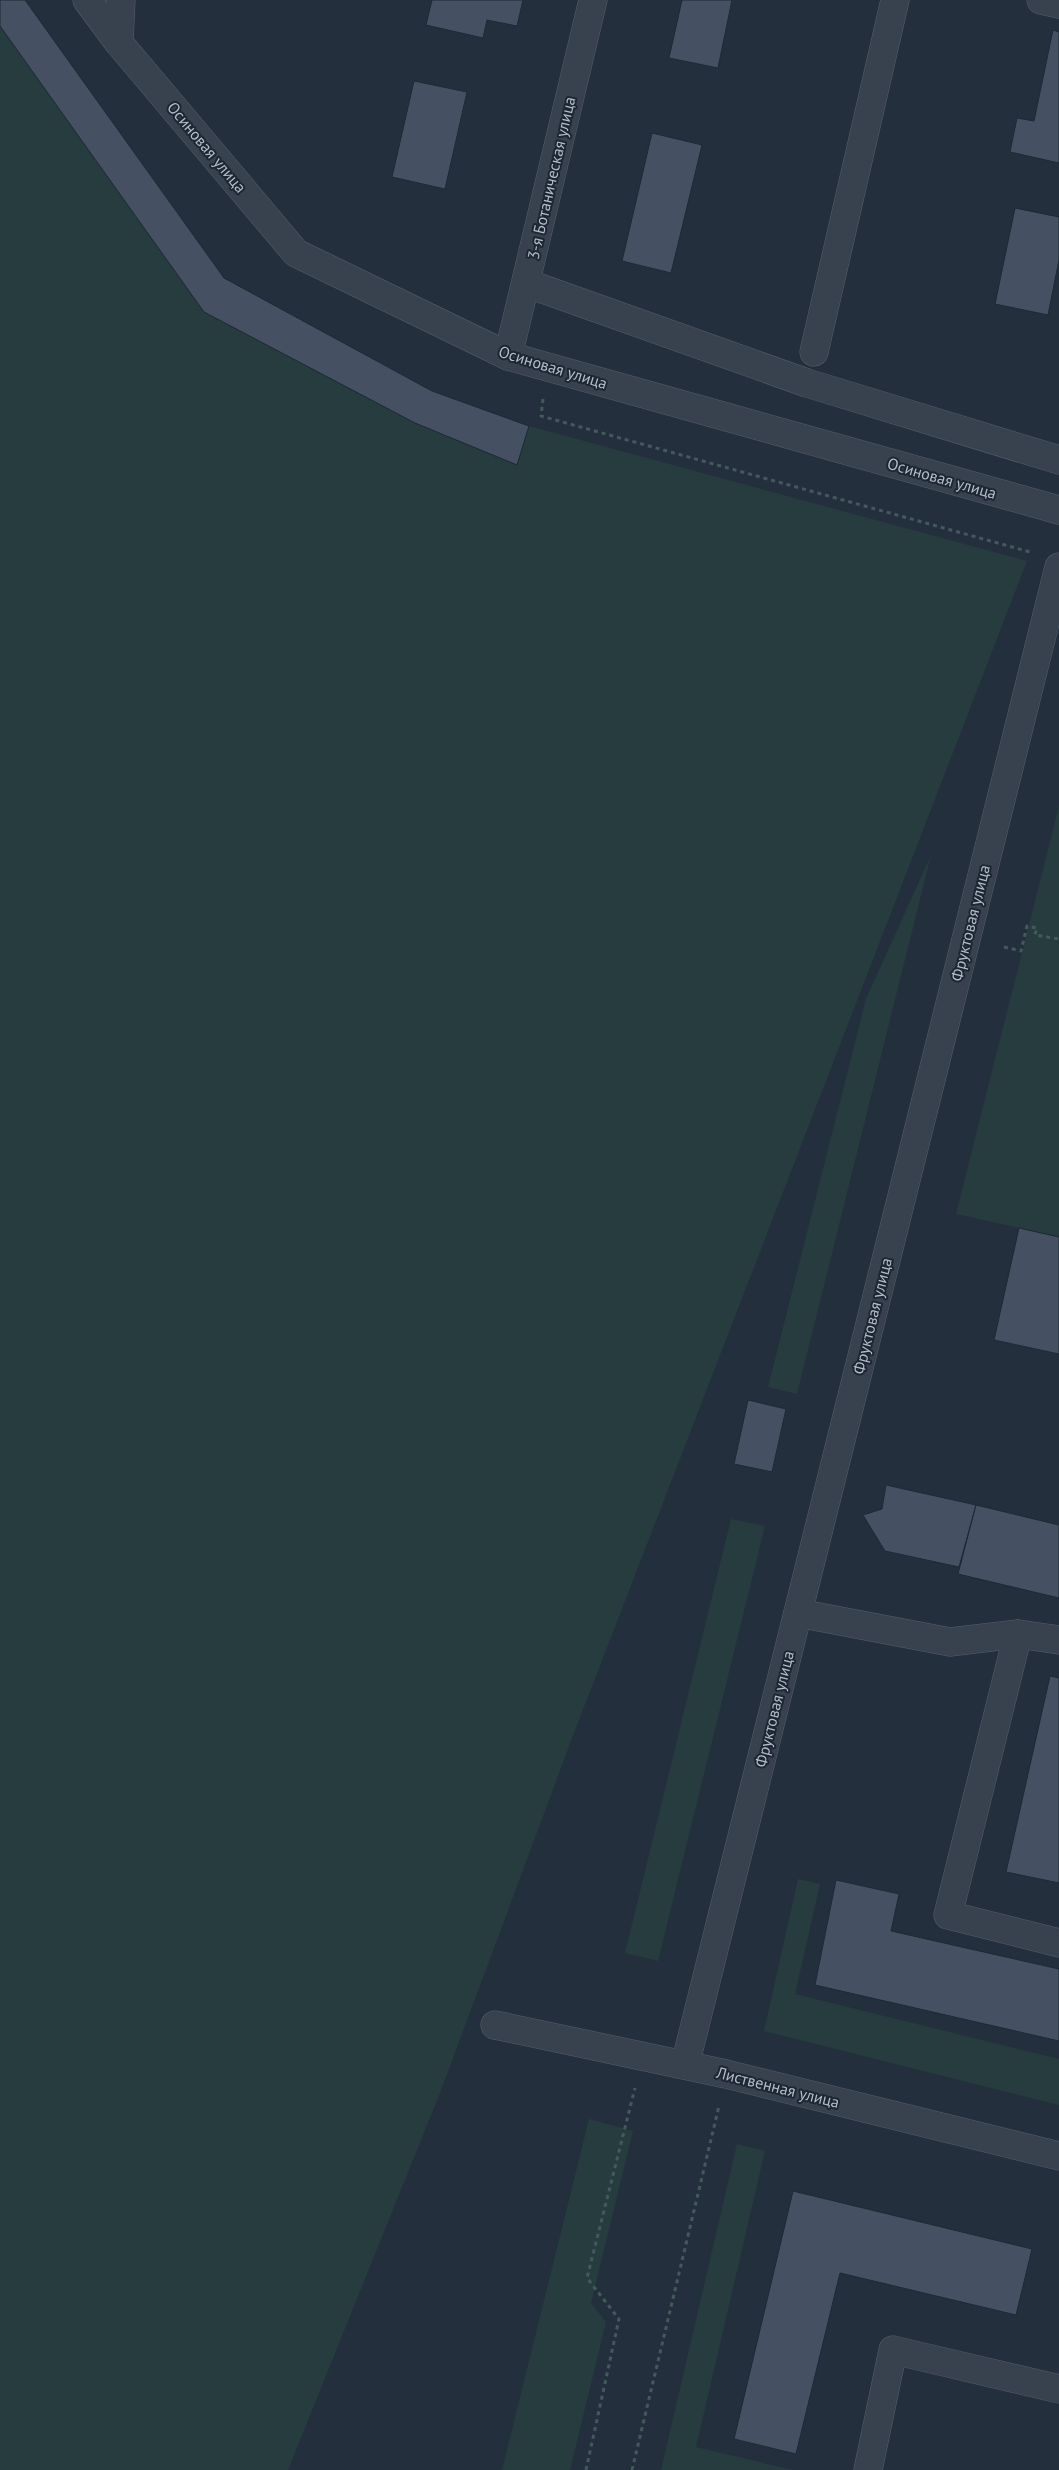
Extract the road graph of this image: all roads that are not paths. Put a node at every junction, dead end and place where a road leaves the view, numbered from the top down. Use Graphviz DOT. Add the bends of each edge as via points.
graph roads {
  1 [pos="87,0"];
  2 [pos="121,0"];
  3 [pos="593,0"];
  4 [pos="895,0"];
  5 [pos="1041,0"];
  6 [pos="1059,4"];
  7 [pos="119,42"];
  8 [pos="526,283"];
  9 [pos="814,352"];
  10 [pos="508,356"];
  11 [pos="1059,460"];
  12 [pos="1059,510"];
  13 [pos="1049,561"];
  14 [pos="798,1613"];
  15 [pos="1018,1634"];
  16 [pos="1059,1640"];
  17 [pos="1059,1943"];
  18 [pos="495,2025"];
  19 [pos="685,2065"];
  20 [pos="1059,2156"];
  21 [pos="1059,2389"];
  22 [pos="868,2470"];
  1 -- 7 [label="street, Осиновая улица"];
  2 -- 7 [label="street"];
  3 -- 8 [label="street, 3-я Ботаническая улица"];
  4 -- 9 [label="street"];
  5 -- 6 [label="street"];
  7 -- 10 [label="street, Осиновая улица" via="296,253"];
  8 -- 10 [label="street, 3-я Ботаническая улица"];
  8 -- 11 [label="street" via="807,383"];
  10 -- 12 [label="street, Осиновая улица"];
  13 -- 14 [label="street, Фруктовая улица"];
  14 -- 15 [label="street" via="950,1642"];
  14 -- 19 [label="street, Фруктовая улица"];
  15 -- 16 [label="street"];
  15 -- 17 [label="street" via="948,1915"];
  18 -- 19 [label="street, Лиственная улица"];
  19 -- 20 [label="street, Лиственная улица"];
  21 -- 22 [label="street" via="892,2350"];
}
